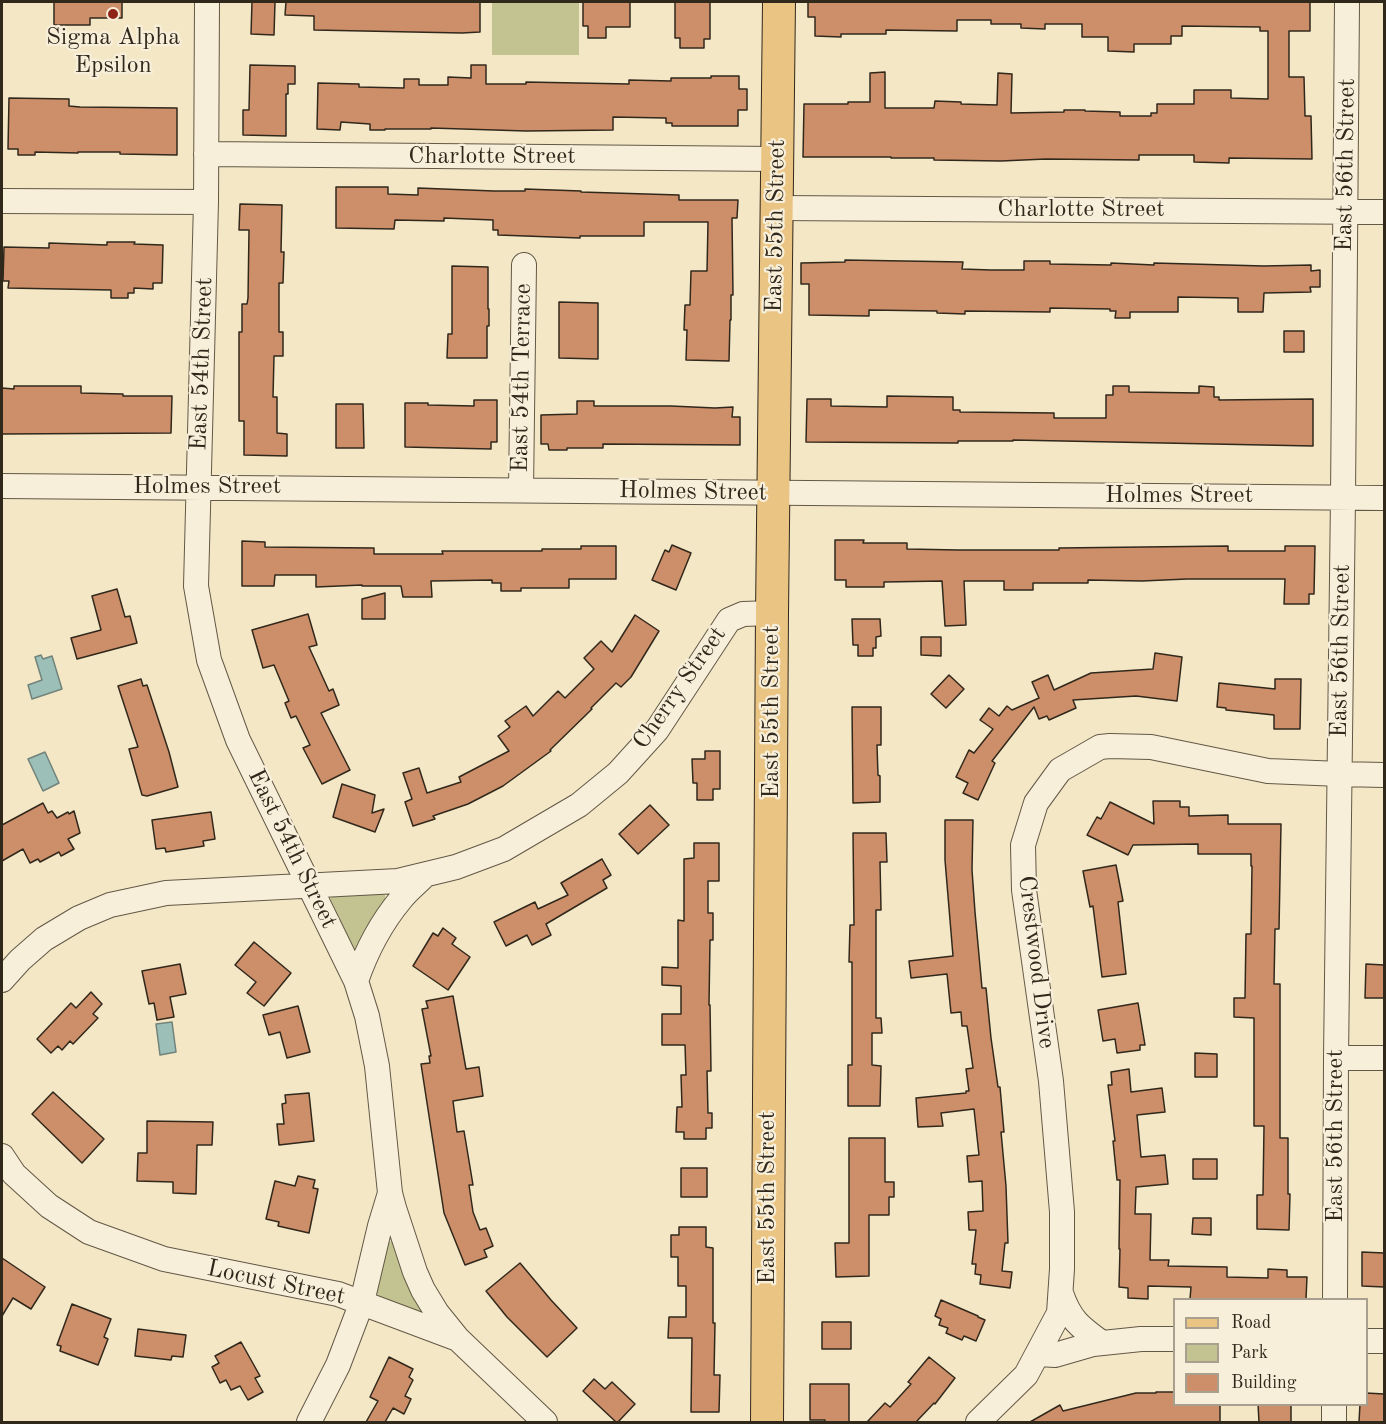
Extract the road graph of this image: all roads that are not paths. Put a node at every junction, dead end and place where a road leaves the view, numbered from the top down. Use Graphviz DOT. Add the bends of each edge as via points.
graph roads {
  1 [pos="207,2"];
  2 [pos="779,2"];
  3 [pos="1347,2"];
  4 [pos="206,154"];
  5 [pos="777,159"];
  6 [pos="2,201"];
  7 [pos="206,202"];
  8 [pos="777,208"];
  9 [pos="1345,212"];
  10 [pos="1384,212"];
  11 [pos="524,265"];
  12 [pos="2,486"];
  13 [pos="198,487"];
  14 [pos="521,490"];
  15 [pos="773,493"];
  16 [pos="1343,497"];
  17 [pos="1384,498"];
  18 [pos="772,613"];
  19 [pos="1340,774"];
  20 [pos="1384,775"];
  21 [pos="424,876"];
  22 [pos="310,886"];
  23 [pos="2,980"];
  24 [pos="356,981"];
  25 [pos="1336,1058"];
  26 [pos="1384,1058"];
  27 [pos="2,1156"];
  28 [pos="390,1193"];
  29 [pos="1061,1293"];
  30 [pos="1335,1298"];
  31 [pos="362,1302"];
  32 [pos="458,1339"];
  33 [pos="1173,1339"];
  34 [pos="1368,1341"];
  35 [pos="1384,1341"];
  36 [pos="1102,1343"];
  37 [pos="1038,1354"];
  38 [pos="1334,1406"];
  39 [pos="309,1422"];
  40 [pos="545,1422"];
  41 [pos="767,1422"];
  42 [pos="978,1422"];
  43 [pos="1334,1422"];
  1 -- 4 [label="street, East 54th Street"];
  2 -- 5 [label="main road, East 55th Street"];
  3 -- 9 [label="street, East 56th Street"];
  4 -- 5 [label="street, Charlotte Street"];
  4 -- 7 [label="street, East 54th Street"];
  5 -- 8 [label="main road, East 55th Street"];
  6 -- 7 [label="street"];
  7 -- 13 [label="street, East 54th Street"];
  8 -- 9 [label="street, Charlotte Street"];
  8 -- 15 [label="main road, East 55th Street"];
  9 -- 10 [label="street, Charlotte Street"];
  9 -- 16 [label="street, East 56th Street"];
  11 -- 14 [label="street, East 54th Terrace"];
  12 -- 13 [label="street, Holmes Street"];
  13 -- 14 [label="street, Holmes Street"];
  13 -- 22 [label="street, East 54th Street" via="196,586 209,660 238,740"];
  14 -- 15 [label="street, Holmes Street"];
  15 -- 16 [label="street, Holmes Street"];
  15 -- 18 [label="main road, East 55th Street"];
  16 -- 17 [label="street, Holmes Street"];
  16 -- 19 [label="street, East 56th Street"];
  18 -- 21 [label="street, Cherry Street" via="743,614 729,620 657,730 618,773 579,806 504,849"];
  18 -- 41 [label="main road, East 55th Street"];
  19 -- 20 [label="street, Crestwood Drive"];
  19 -- 25 [label="street, East 56th Street"];
  19 -- 29 [label="street, Crestwood Drive" via="1268,771 1151,747 1110,746 1100,747 1060,770 1036,802 1023,845 1024,890 1051,1080 1062,1212"];
  21 -- 22 [label="street, Cherry Street"];
  21 -- 24 [label="street" via="385,919"];
  22 -- 23 [label="street, Cherry Street" via="166,893 110,905 44,939"];
  22 -- 24 [label="street, East 54th Street"];
  24 -- 28 [label="street, East 54th Street" via="377,1066"];
  25 -- 26 [label="street"];
  25 -- 30 [label="street, East 56th Street"];
  27 -- 31 [label="street, Locust Street" via="49,1206 89,1232 164,1260"];
  28 -- 31 [label="street, East 54th Street"];
  28 -- 32 [label="street, East 54th Street" via="423,1290"];
  29 -- 36 [label="street" via="1066,1310"];
  29 -- 37 [label="street, Crestwood Drive" via="1059,1313"];
  31 -- 32 [label="street, Locust Street"];
  31 -- 39 [label="street, East 54th Street" via="338,1365"];
  32 -- 40 [label="street, Locust Street"];
  33 -- 36 [label="street"];
  34 -- 35 [label="street"];
  36 -- 37 [label="street" via="1055,1355"];
  37 -- 42 [label="street, Crestwood Drive" via="1026,1375"];
  38 -- 43 [label="street"];
}
